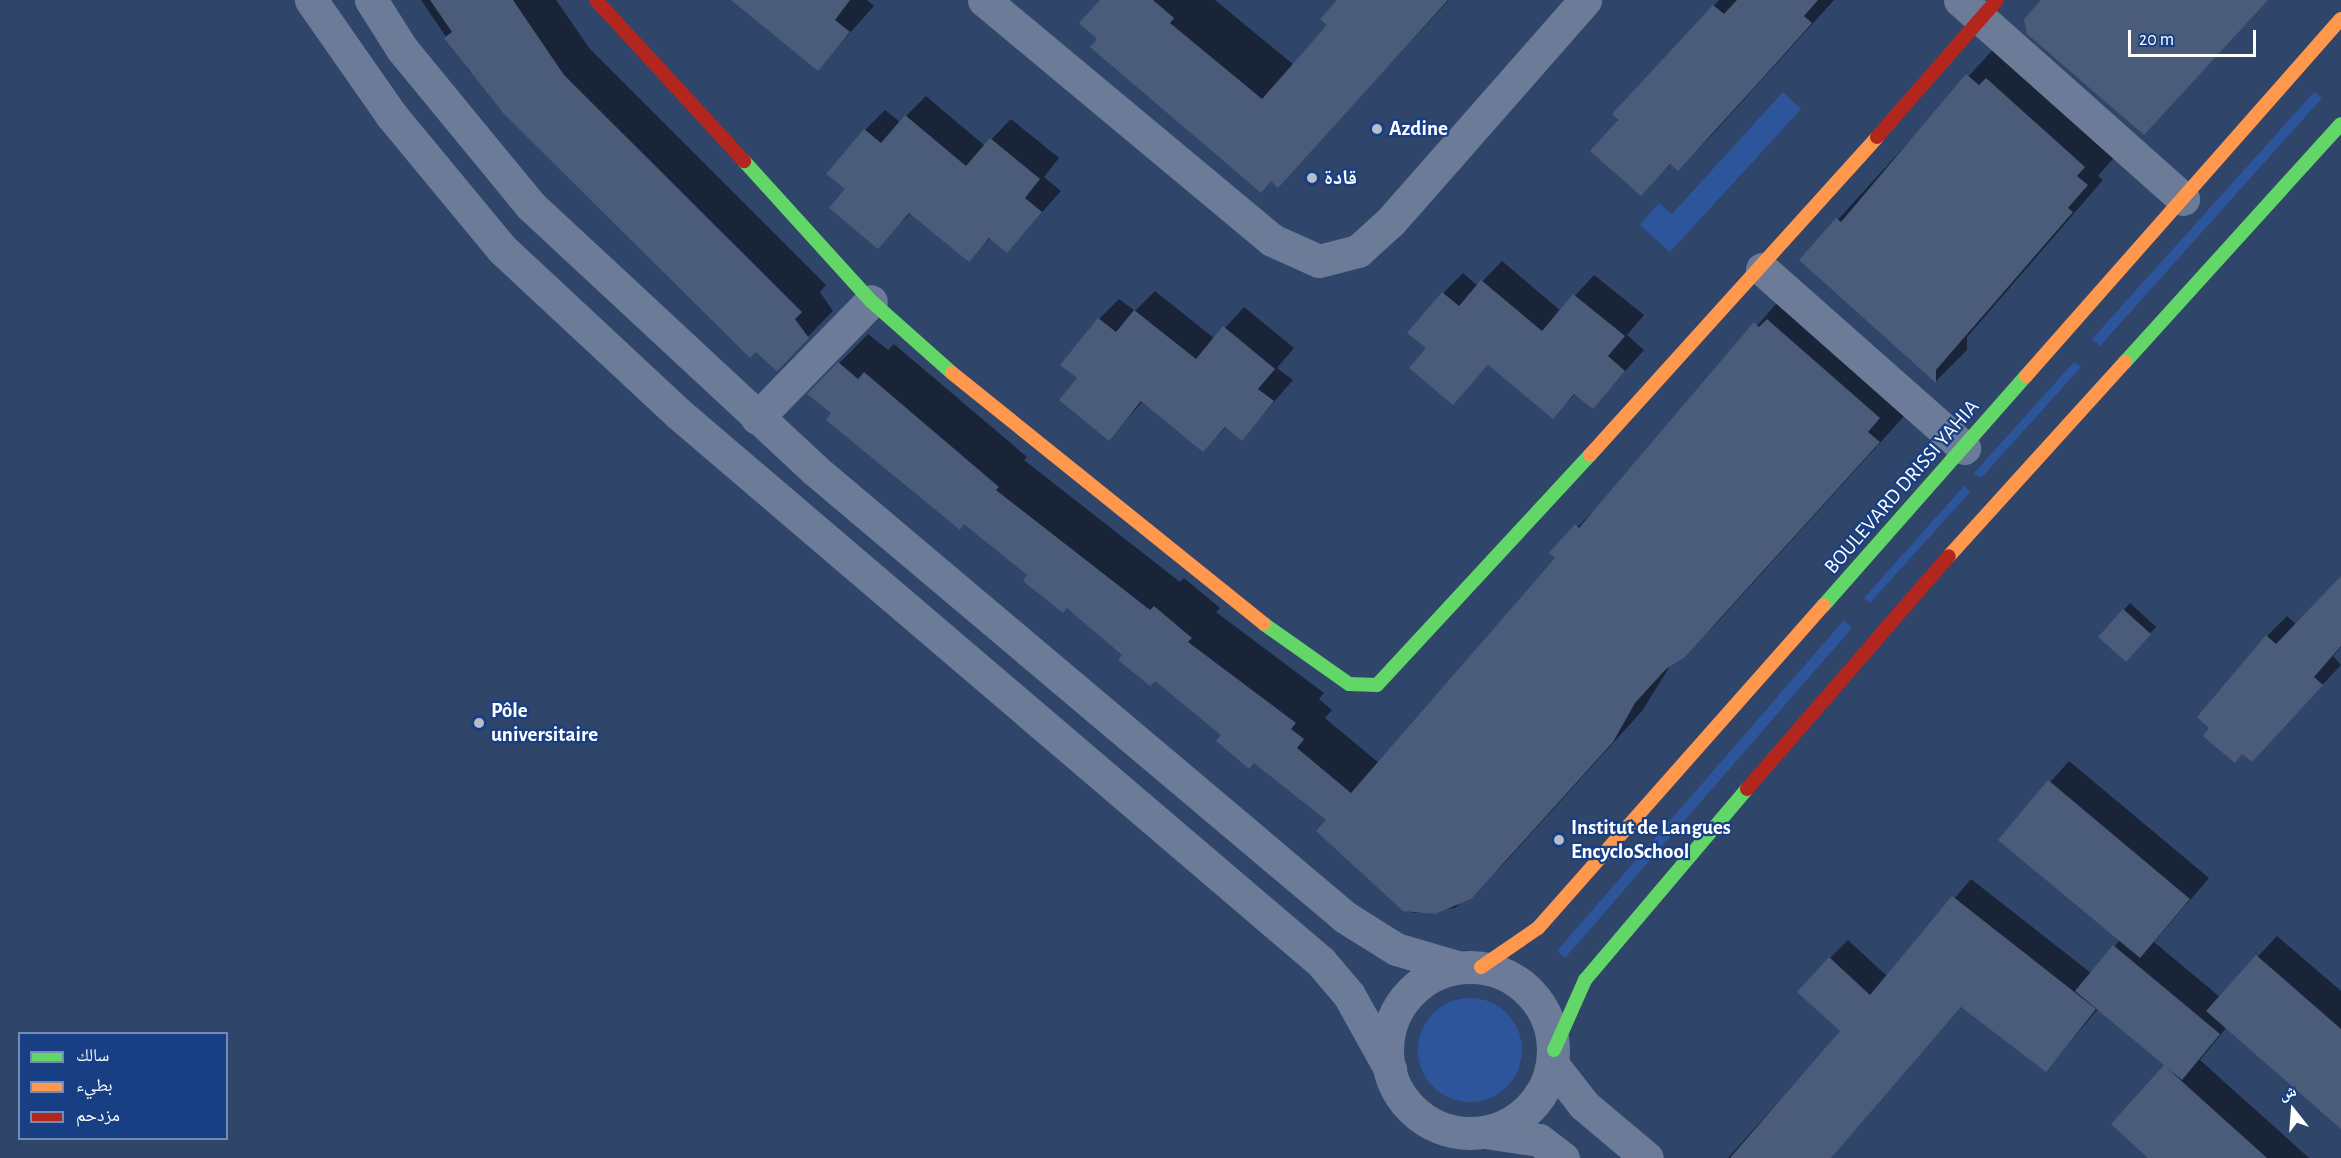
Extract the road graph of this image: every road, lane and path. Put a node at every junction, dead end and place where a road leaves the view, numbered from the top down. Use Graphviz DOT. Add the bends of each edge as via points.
graph roads {
  1 [pos="311,0"];
  2 [pos="371,0"];
  3 [pos="596,0"];
  4 [pos="984,0"];
  5 [pos="1585,0"];
  6 [pos="1979,6"];
  7 [pos="2341,19"];
  8 [pos="2341,124"];
  9 [pos="2183,199"];
  10 [pos="1762,269"];
  11 [pos="871,301"];
  12 [pos="758,418"];
  13 [pos="1964,448"];
  14 [pos="1469,967"];
  15 [pos="1553,1057"];
  16 [pos="1390,1069"];
  17 [pos="1483,1132"];
  18 [pos="1563,1158"];
  19 [pos="1647,1158"];
  1 -- 16 [label="street" via="392,116 502,249 679,414 1321,962 1349,995"];
  2 -- 12 [label="street" via="402,49 530,205"];
  3 -- 11 [label="main road"];
  4 -- 5 [label="street" via="1272,240 1319,261 1358,251 1391,221"];
  6 -- 9 [label="street"];
  6 -- 10 [label="main road"];
  7 -- 9 [label="main road, BOULEVARD DRISSI YAHIA"];
  8 -- 15 [label="main road" via="1918,589 1636,918 1585,980"];
  9 -- 13 [label="main road, BOULEVARD DRISSI YAHIA"];
  10 -- 11 [label="main road" via="1377,686 1349,684 1316,665 967,387"];
  10 -- 13 [label="street"];
  11 -- 12 [label="street"];
  12 -- 14 [label="street" via="1345,917 1396,949"];
  13 -- 14 [label="main road, BOULEVARD DRISSI YAHIA" via="1538,928"];
  14 -- 15 [label="street" via="1525,986 1551,1026"];
  14 -- 16 [label="street" via="1434,974 1399,1006 1389,1028"];
  15 -- 17 [label="street" via="1540,1094 1525,1113"];
  15 -- 19 [label="street" via="1584,1106"];
  16 -- 17 [label="street" via="1401,1096 1416,1113 1436,1126"];
  17 -- 18 [label="street" via="1539,1140"];
}
